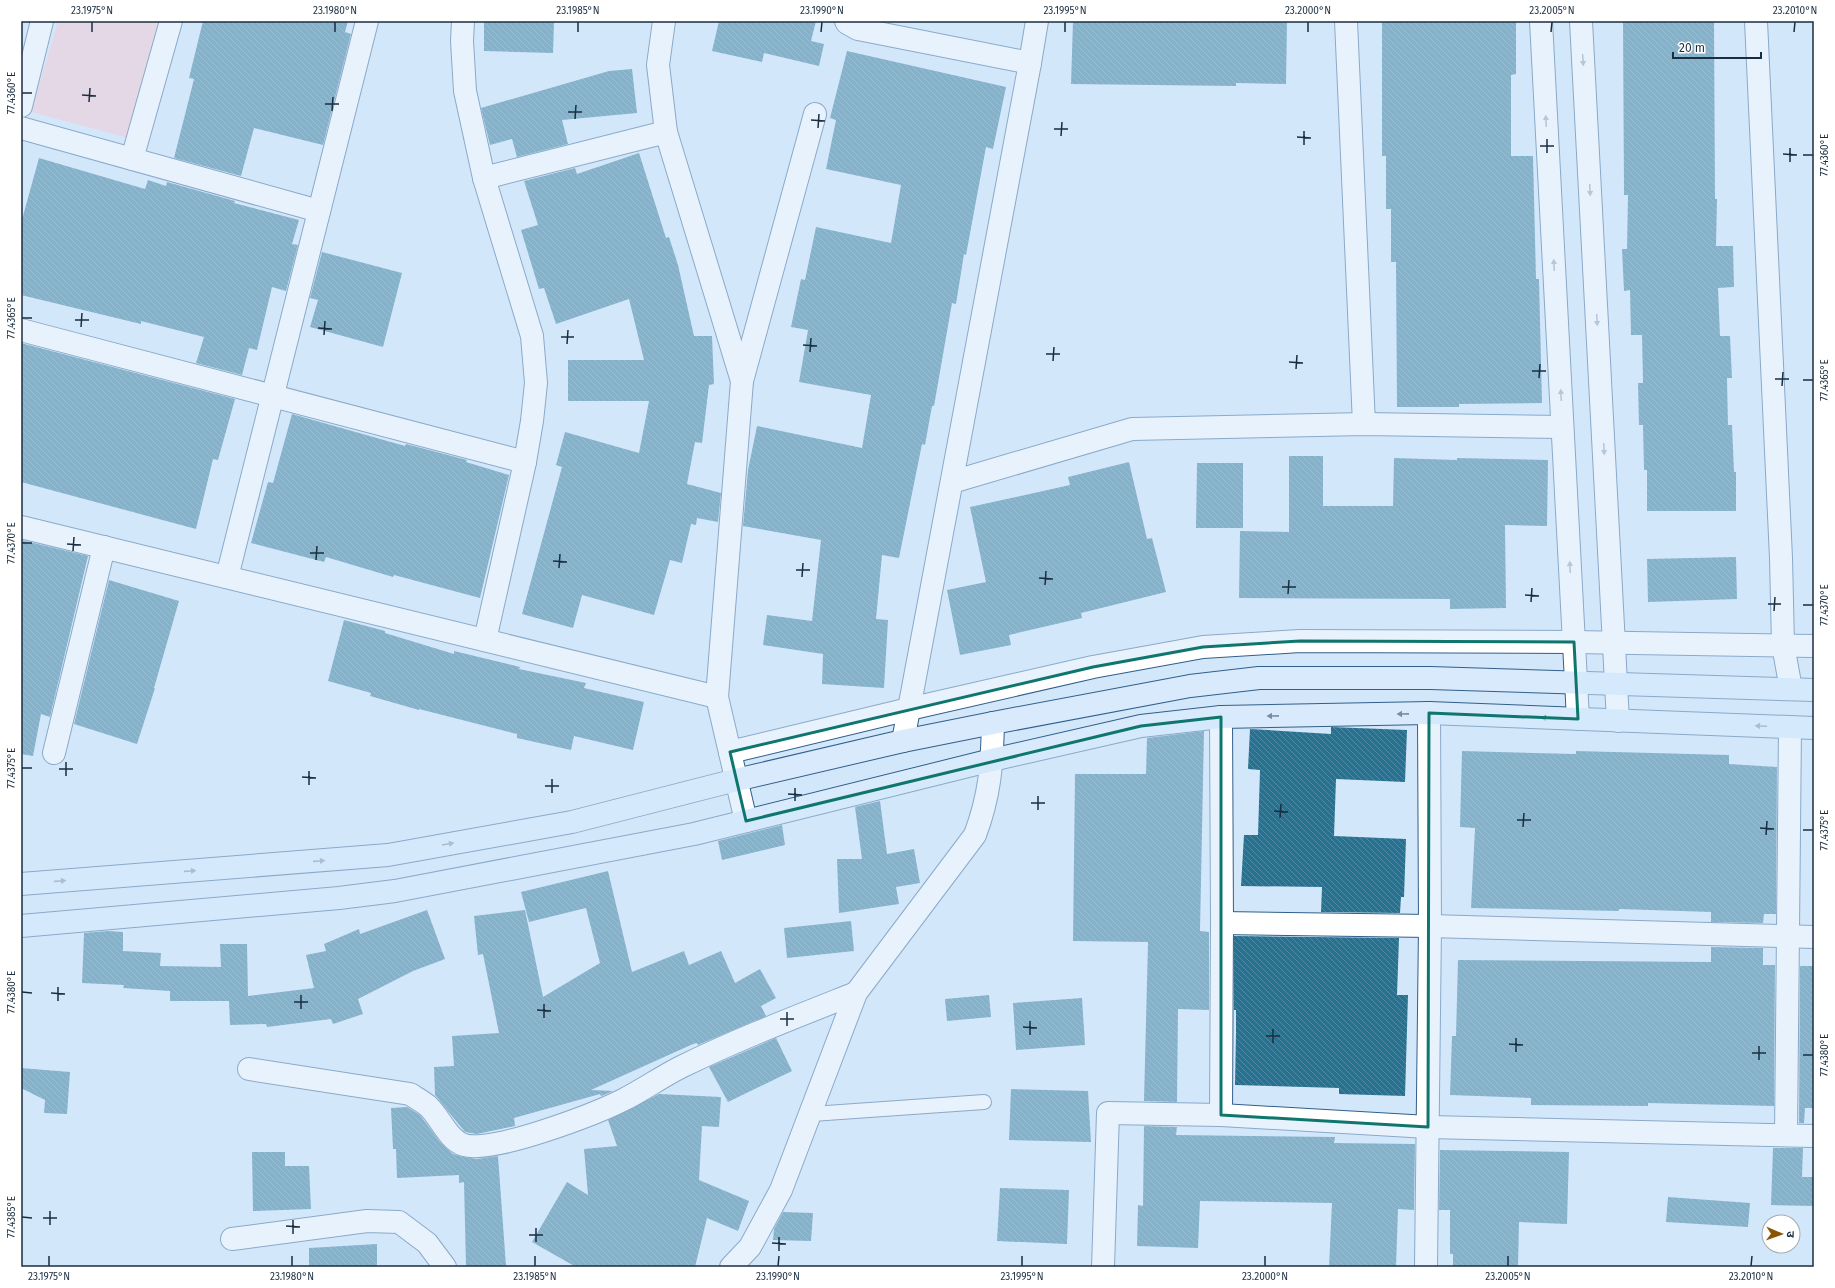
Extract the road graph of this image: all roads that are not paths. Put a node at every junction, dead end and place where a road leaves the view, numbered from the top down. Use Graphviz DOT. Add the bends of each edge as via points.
graph roads {
  1 [pos="42,21"];
  2 [pos="172,21"];
  3 [pos="367,21"];
  4 [pos="463,21"];
  5 [pos="664,21"];
  6 [pos="846,21"];
  7 [pos="1037,21"];
  8 [pos="1346,21"];
  9 [pos="1541,21"];
  10 [pos="1581,21"];
  11 [pos="1756,21"];
  12 [pos="1030,63"];
  13 [pos="21,106"];
  14 [pos="815,114"];
  15 [pos="21,128"];
  16 [pos="666,132"];
  17 [pos="132,159"];
  18 [pos="484,178"];
  19 [pos="319,211"];
  20 [pos="21,330"];
  21 [pos="742,381"];
  22 [pos="272,396"];
  23 [pos="1364,424"];
  24 [pos="1562,427"];
  25 [pos="525,462"];
  26 [pos="952,482"];
  27 [pos="21,526"];
  28 [pos="104,547"];
  29 [pos="227,577"];
  30 [pos="485,640"];
  31 [pos="1574,642"];
  32 [pos="1614,643"];
  33 [pos="1783,645"];
  34 [pos="1814,646"];
  35 [pos="1576,682"];
  36 [pos="1616,683"];
  37 [pos="1790,688"];
  38 [pos="1814,690"];
  39 [pos="717,697"];
  40 [pos="909,709"];
  41 [pos="1429,713"];
  42 [pos="1221,717"];
  43 [pos="1578,719"];
  44 [pos="1618,721"];
  45 [pos="993,723"];
  46 [pos="1790,727"];
  47 [pos="1814,728"];
  48 [pos="903,741"];
  49 [pos="730,752"];
  50 [pos="54,753"];
  51 [pos="992,760"];
  52 [pos="736,780"];
  53 [pos="746,821"];
  54 [pos="21,884"];
  55 [pos="1222,923"];
  56 [pos="21,926"];
  57 [pos="1430,926"];
  58 [pos="1789,937"];
  59 [pos="1814,937"];
  60 [pos="856,993"];
  61 [pos="249,1069"];
  62 [pos="984,1102"];
  63 [pos="812,1114"];
  64 [pos="1221,1115"];
  65 [pos="1428,1127"];
  66 [pos="1786,1135"];
  67 [pos="1814,1136"];
  68 [pos="232,1238"];
  69 [pos="445,1267"];
  70 [pos="731,1267"];
  71 [pos="1103,1267"];
  72 [pos="1426,1267"];
  1 -- 13 [label="street"];
  2 -- 17 [label="street"];
  3 -- 19 [label="street"];
  4 -- 18 [label="street" via="465,91"];
  5 -- 16 [label="street" via="658,65"];
  6 -- 12 [label="street" via="858,29"];
  7 -- 12 [label="street"];
  8 -- 23 [label="street"];
  24 -- 9 [label="street, one-way"];
  10 -- 32 [label="street, one-way"];
  11 -- 33 [label="street"];
  12 -- 26 [label="street"];
  14 -- 21 [label="street"];
  15 -- 17 [label="street"];
  16 -- 18 [label="street"];
  16 -- 21 [label="street"];
  17 -- 19 [label="street"];
  18 -- 25 [label="street" via="532,336 536,383"];
  19 -- 22 [label="street"];
  20 -- 22 [label="street"];
  21 -- 39 [label="street"];
  22 -- 25 [label="street"];
  22 -- 29 [label="street"];
  23 -- 24 [label="street"];
  23 -- 26 [label="street" via="1132,429"];
  31 -- 24 [label="street, one-way"];
  25 -- 30 [label="street"];
  26 -- 40 [label="street"];
  27 -- 28 [label="street"];
  28 -- 29 [label="street"];
  28 -- 50 [label="street"];
  29 -- 30 [label="street"];
  30 -- 39 [label="street"];
  31 -- 32 [label="street"];
  31 -- 35 [label="street"];
  31 -- 40 [label="street" via="1300,641 1203,647 1093,667"];
  32 -- 33 [label="street"];
  32 -- 36 [label="street"];
  33 -- 34 [label="street"];
  33 -- 37 [label="street"];
  35 -- 36 [label="street"];
  35 -- 43 [label="street"];
  35 -- 45 [label="street" via="1430,678 1259,678 1190,686"];
  36 -- 37 [label="street"];
  36 -- 44 [label="street"];
  37 -- 38 [label="street"];
  39 -- 49 [label="street"];
  40 -- 48 [label="street"];
  40 -- 49 [label="street"];
  41 -- 42 [label="street, one-way"];
  43 -- 41 [label="street, one-way"];
  41 -- 57 [label="street"];
  42 -- 51 [label="street" via="1141,726"];
  42 -- 55 [label="street"];
  43 -- 44 [label="street"];
  46 -- 44 [label="street, one-way"];
  45 -- 48 [label="street"];
  45 -- 51 [label="street"];
  46 -- 47 [label="street"];
  46 -- 58 [label="street"];
  48 -- 52 [label="street"];
  49 -- 52 [label="street"];
  51 -- 53 [label="street"];
  51 -- 60 [label="street" via="985,808 975,834"];
  52 -- 53 [label="street"];
  54 -- 52 [label="street, one-way" via="388,854 572,822"];
  53 -- 56 [label="street" via="694,834 368,895"];
  55 -- 57 [label="street"];
  55 -- 64 [label="street"];
  57 -- 58 [label="street"];
  57 -- 65 [label="street"];
  58 -- 59 [label="street"];
  58 -- 66 [label="street"];
  60 -- 61 [label="street" via="787,1020 681,1068 623,1100 518,1139 477,1147 457,1142 428,1106 410,1094"];
  60 -- 63 [label="street"];
  62 -- 63 [label="lane"];
  63 -- 70 [label="street" via="767,1218 750,1247"];
  64 -- 65 [label="street"];
  64 -- 71 [label="street" via="1108,1113"];
  65 -- 66 [label="street"];
  65 -- 72 [label="street"];
  66 -- 67 [label="street"];
  68 -- 69 [label="street" via="367,1221 399,1222 427,1243"];
}
